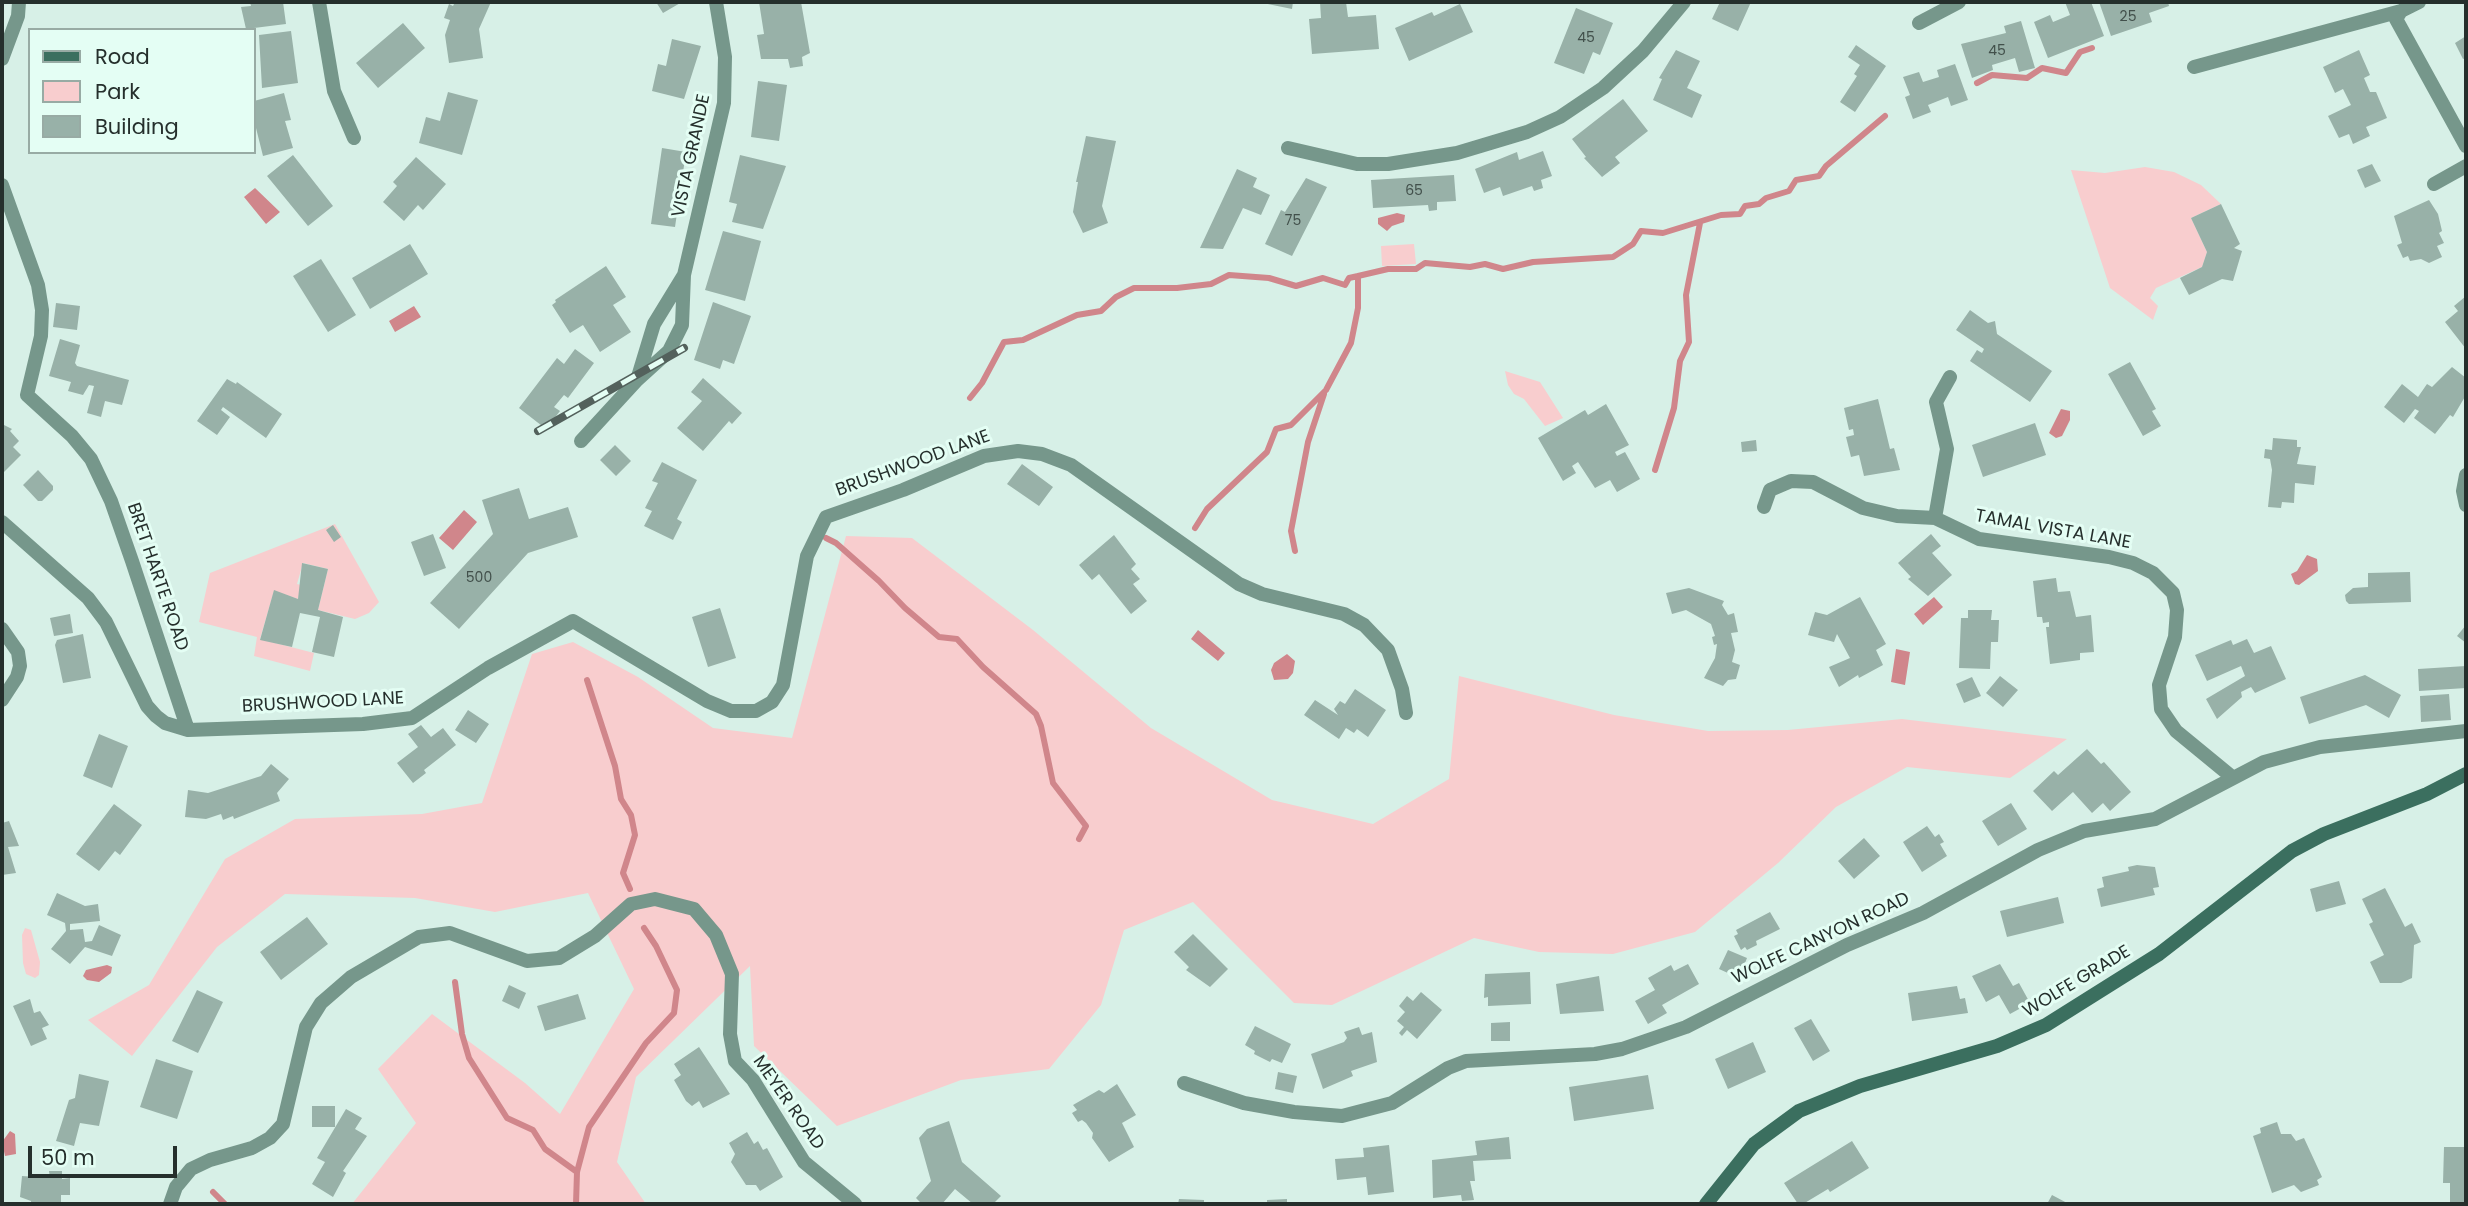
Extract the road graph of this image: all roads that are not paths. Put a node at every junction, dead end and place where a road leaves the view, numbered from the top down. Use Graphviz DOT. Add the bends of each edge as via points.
graph roads {
  1 [pos="19,2"];
  2 [pos="319,2"];
  3 [pos="716,2"];
  4 [pos="1684,2"];
  5 [pos="1958,2"];
  6 [pos="2419,2"];
  7 [pos="2401,11"];
  8 [pos="1919,23"];
  9 [pos="2,59"];
  10 [pos="2194,67"];
  11 [pos="354,138"];
  12 [pos="2466,146"];
  13 [pos="1288,148"];
  14 [pos="2466,166"];
  15 [pos="2434,184"];
  16 [pos="2,185"];
  17 [pos="684,275"];
  18 [pos="1950,377"];
  19 [pos="637,380"];
  20 [pos="581,441"];
  21 [pos="2466,475"];
  22 [pos="2466,505"];
  23 [pos="1764,507"];
  24 [pos="1935,518"];
  25 [pos="2,522"];
  26 [pos="2,629"];
  27 [pos="2,700"];
  28 [pos="1406,713"];
  29 [pos="188,730"];
  30 [pos="2466,731"];
  31 [pos="2466,774"];
  32 [pos="2232,777"];
  33 [pos="1184,1083"];
  34 [pos="170,1204"];
  35 [pos="855,1204"];
  36 [pos="1706,1204"];
  1 -- 9 [label="street" via="19,16"];
  2 -- 11 [label="street" via="334,91"];
  3 -- 17 [label="street, VISTA GRANDE" via="725,57 724,103"];
  4 -- 13 [label="street" via="1643,51 1603,88 1560,117 1527,132 1448,155 1388,164 1349,162"];
  5 -- 8 [label="street"];
  6 -- 7 [label="street"];
  7 -- 10 [label="street"];
  7 -- 12 [label="street" via="2396,19 2400,29"];
  14 -- 15 [label="street"];
  16 -- 29 [label="street, BRET HARTE ROAD" via="38,285 42,310 41,336 27,395 91,459 132,561"];
  17 -- 19 [label="street, VISTA GRANDE" via="654,324"];
  17 -- 19 [label="street, VISTA GRANDE" via="679,334 669,351"];
  18 -- 24 [label="street" via="1936,402 1947,449"];
  19 -- 20 [label="street, VISTA GRANDE"];
  21 -- 22 [label="street"];
  23 -- 24 [label="street, TAMAL VISTA LANE" via="1770,490 1791,481 1813,482 1863,508"];
  24 -- 32 [label="street, TAMAL VISTA LANE" via="1979,539 2109,557 2161,578 2173,593 2178,619 2159,685 2161,709 2176,731"];
  25 -- 29 [label="street" via="88,598 106,622 147,706 165,723"];
  26 -- 27 [label="street" via="18,652 20,666"];
  28 -- 29 [label="street, BRUSHWOOD LANE" via="1388,650 1364,625 1344,614 1239,584 1072,465 1018,451 984,456 826,517 807,556 783,685 772,702 755,711 731,711 706,701 573,621 488,668 412,718"];
  30 -- 32 [label="street, WOLFE CANYON ROAD" via="2300,751"];
  31 -- 36 [label="street, WOLFE GRADE" via="2292,851 2160,954 2046,1026 1997,1046 1860,1086 1799,1111 1754,1144"];
  32 -- 33 [label="street, WOLFE CANYON ROAD" via="2155,819 2084,831 2038,850 1923,913 1847,945 1686,1027 1622,1049 1466,1061 1392,1104 1342,1116 1244,1103"];
  34 -- 35 [label="street, MEYER ROAD" via="176,1187 191,1169 252,1149 283,1124 306,1027 321,1003 351,976 419,937 450,933 527,961 559,958 596,936 631,904 654,899 694,909 716,935 732,974 730,1034 735,1061 753,1080 804,1162"];
}
